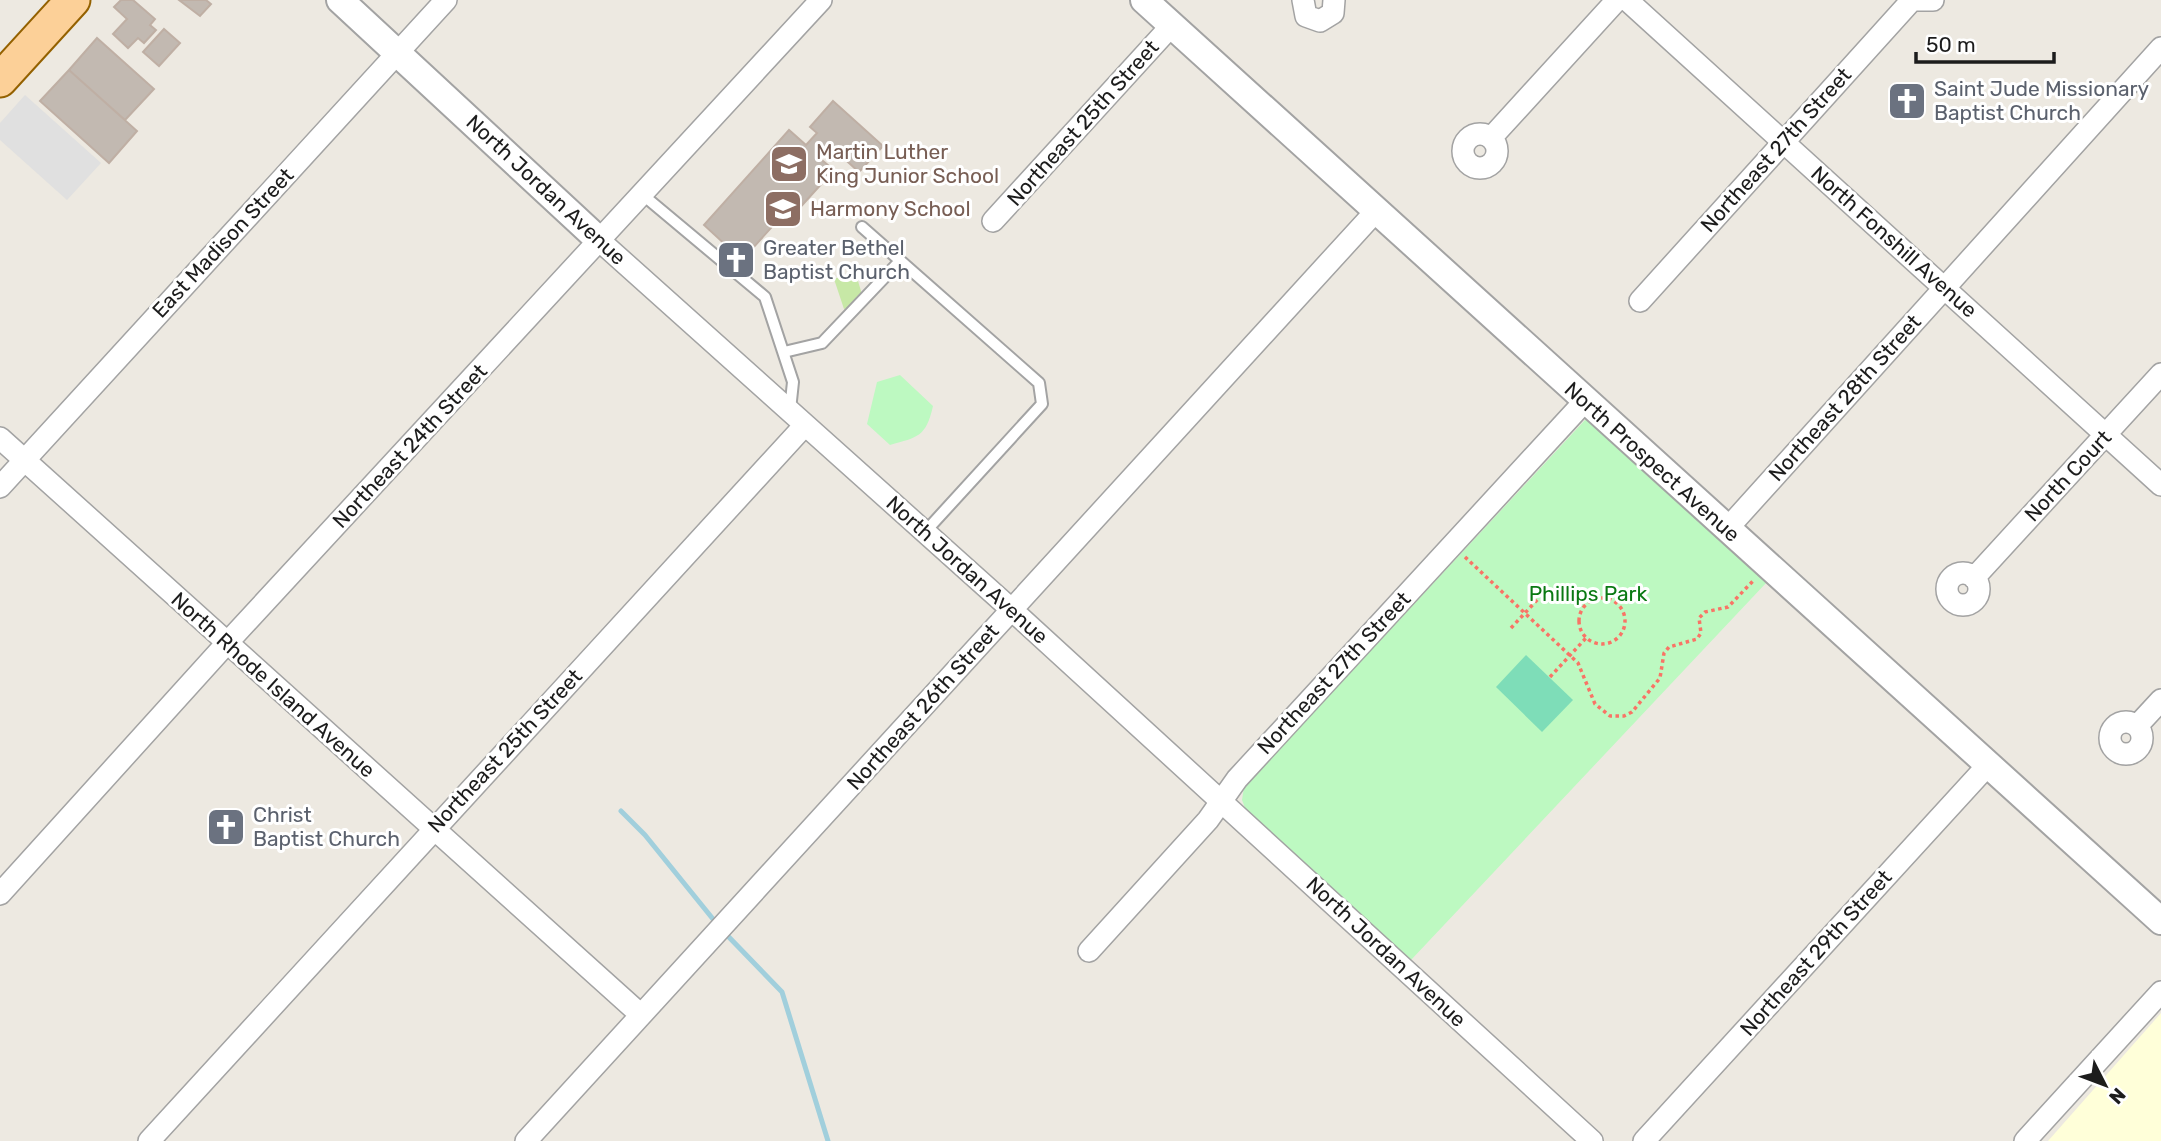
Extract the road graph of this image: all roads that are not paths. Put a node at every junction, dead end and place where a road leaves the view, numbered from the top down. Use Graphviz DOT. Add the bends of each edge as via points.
graph roads {
  1 [pos="73,0"];
  2 [pos="340,0"];
  3 [pos="446,0"];
  4 [pos="821,0"];
  5 [pos="1144,0"];
  6 [pos="1303,0"];
  7 [pos="1334,0"];
  8 [pos="1618,0"];
  9 [pos="1627,0"];
  10 [pos="1912,0"];
  11 [pos="1917,0"];
  12 [pos="1933,0"];
  13 [pos="1172,25"];
  14 [pos="2161,48"];
  15 [pos="398,53"];
  16 [pos="5,63"];
  17 [pos="1491,138"];
  18 [pos="1783,142"];
  19 [pos="643,195"];
  20 [pos="1376,211"];
  21 [pos="993,221"];
  22 [pos="862,227"];
  23 [pos="600,241"];
  24 [pos="900,261"];
  25 [pos="1944,288"];
  26 [pos="1640,301"];
  27 [pos="785,352"];
  28 [pos="2161,374"];
  29 [pos="1585,401"];
  30 [pos="798,418"];
  31 [pos="2106,435"];
  32 [pos="0,438"];
  33 [pos="24,460"];
  34 [pos="2161,485"];
  35 [pos="0,487"];
  36 [pos="1727,529"];
  37 [pos="925,532"];
  38 [pos="1974,578"];
  39 [pos="1012,610"];
  40 [pos="227,642"];
  41 [pos="2161,700"];
  42 [pos="2137,726"];
  43 [pos="1988,765"];
  44 [pos="1222,801"];
  45 [pos="432,830"];
  46 [pos="0,894"];
  47 [pos="2161,921"];
  48 [pos="1089,951"];
  49 [pos="2161,992"];
  50 [pos="641,1015"];
  51 [pos="149,1141"];
  52 [pos="526,1141"];
  53 [pos="1592,1141"];
  54 [pos="1644,1141"];
  55 [pos="2025,1141"];
  1 -- 16 [label="main road"];
  2 -- 15 [label="street, North Jordan Avenue"];
  3 -- 15 [label="street, East Madison Street"];
  4 -- 19 [label="street, Northeast 24th Street"];
  5 -- 13 [label="street, North Prospect Avenue"];
  6 -- 7 [label="street" via="1306,16 1320,21 1333,13"];
  8 -- 17 [label="street"];
  9 -- 18 [label="street, North Fonshill Avenue"];
  10 -- 18 [label="street, Northeast 27th Street"];
  11 -- 12 [label="street"];
  13 -- 20 [label="street, North Prospect Avenue"];
  13 -- 21 [label="street, Northeast 25th Street"];
  14 -- 25 [label="street, Northeast 28th Street"];
  15 -- 23 [label="street, North Jordan Avenue"];
  15 -- 33 [label="street, East Madison Street"];
  18 -- 25 [label="street, North Fonshill Avenue"];
  18 -- 26 [label="street, Northeast 27th Street"];
  19 -- 23 [label="street, Northeast 24th Street"];
  19 -- 27 [label="lane" via="765,296"];
  20 -- 29 [label="street, North Prospect Avenue"];
  20 -- 39 [label="street, Northeast 26th Street"];
  22 -- 24 [label="lane"];
  23 -- 30 [label="street, North Jordan Avenue"];
  23 -- 40 [label="street, Northeast 24th Street"];
  24 -- 27 [label="lane" via="822,343"];
  24 -- 37 [label="lane" via="1039,383 1041,404"];
  25 -- 31 [label="street, North Fonshill Avenue"];
  25 -- 36 [label="street, Northeast 28th Street"];
  27 -- 30 [label="lane"];
  28 -- 31 [label="street, North Court"];
  29 -- 36 [label="street, North Prospect Avenue"];
  29 -- 44 [label="street, Northeast 27th Street" via="1237,779"];
  30 -- 37 [label="street, North Jordan Avenue"];
  30 -- 45 [label="street, Northeast 25th Street"];
  31 -- 34 [label="street, North Fonshill Avenue"];
  31 -- 38 [label="street, North Court"];
  32 -- 33 [label="street, North Rhode Island Avenue"];
  33 -- 35 [label="street, East Madison Street"];
  33 -- 40 [label="street, North Rhode Island Avenue"];
  36 -- 43 [label="street, North Prospect Avenue"];
  37 -- 39 [label="street, North Jordan Avenue"];
  39 -- 44 [label="street, North Jordan Avenue"];
  39 -- 50 [label="street, Northeast 26th Street"];
  40 -- 45 [label="street, North Rhode Island Avenue"];
  40 -- 46 [label="street, Northeast 24th Street"];
  41 -- 42 [label="street"];
  43 -- 47 [label="street, North Prospect Avenue"];
  43 -- 54 [label="street, Northeast 29th Street"];
  44 -- 48 [label="street, Northeast 27th Street"];
  44 -- 53 [label="street, North Jordan Avenue"];
  45 -- 50 [label="street, North Rhode Island Avenue"];
  45 -- 51 [label="street, Northeast 25th Street"];
  49 -- 55 [label="street"];
  50 -- 52 [label="street, Northeast 26th Street"];
}
